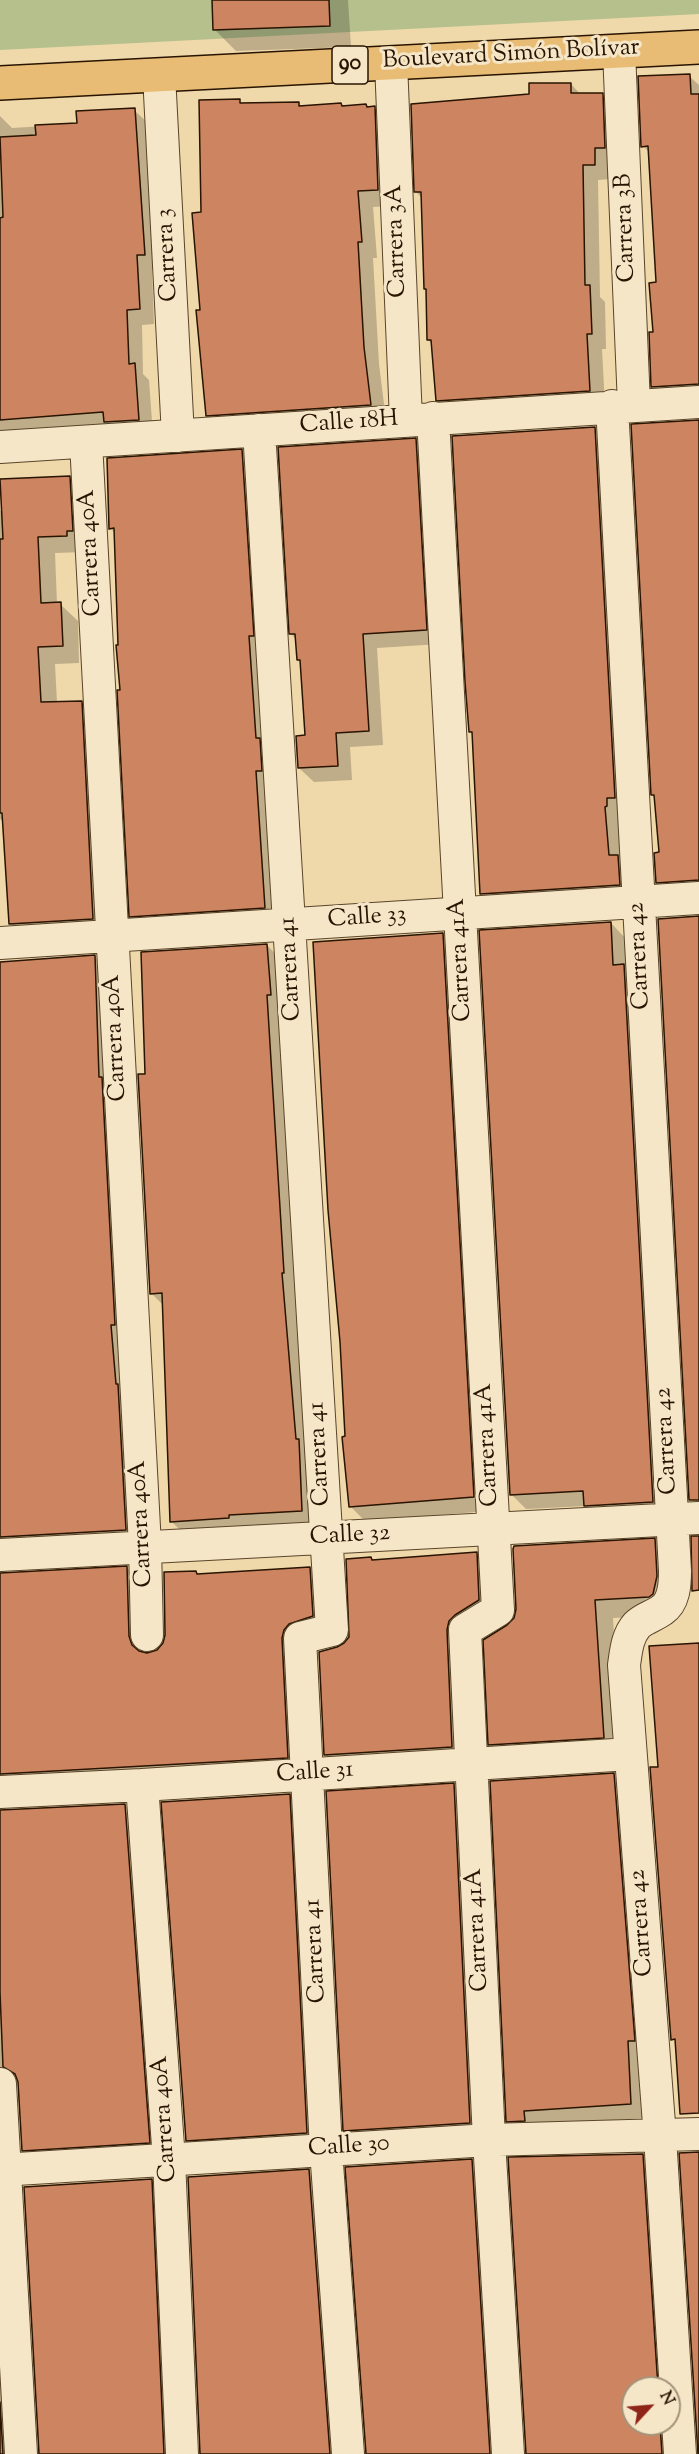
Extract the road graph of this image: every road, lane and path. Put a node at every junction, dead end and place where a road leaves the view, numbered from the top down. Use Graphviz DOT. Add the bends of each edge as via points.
graph roads {
  1 [pos="699,46"];
  2 [pos="619,51"];
  3 [pos="391,63"];
  4 [pos="159,75"];
  5 [pos="0,83"];
  6 [pos="699,402"];
  7 [pos="623,406"];
  8 [pos="420,419"];
  9 [pos="259,430"];
  10 [pos="178,436"];
  11 [pos="86,442"];
  12 [pos="0,447"];
  13 [pos="699,898"];
  14 [pos="638,901"];
  15 [pos="460,913"];
  16 [pos="289,925"];
  17 [pos="112,936"];
  18 [pos="0,943"];
  19 [pos="686,1519"];
  20 [pos="494,1530"];
  21 [pos="326,1538"];
  22 [pos="145,1546"];
  23 [pos="0,1555"];
  24 [pos="147,1635"];
  25 [pos="630,1754"];
  26 [pos="472,1764"];
  27 [pos="308,1774"];
  28 [pos="142,1785"];
  29 [pos="0,1792"];
  30 [pos="0,2084"];
  31 [pos="699,2134"];
  32 [pos="660,2137"];
  33 [pos="489,2140"];
  34 [pos="326,2150"];
  35 [pos="169,2160"];
  36 [pos="3,2170"];
  37 [pos="21,2454"];
  38 [pos="182,2454"];
  39 [pos="348,2454"];
  40 [pos="508,2454"];
  41 [pos="680,2454"];
  1 -- 2 [label="highway, Boulevard Simón Bolívar / 90"];
  2 -- 3 [label="highway, Boulevard Simón Bolívar / 90"];
  2 -- 7 [label="street, Carrera 3B"];
  3 -- 4 [label="highway, Boulevard Simón Bolívar / 90"];
  3 -- 8 [label="street, Carrera 3A"];
  4 -- 5 [label="highway, Boulevard Simón Bolívar / 90"];
  4 -- 10 [label="street, Carrera 3"];
  6 -- 7 [label="street, Calle 18H"];
  7 -- 8 [label="street, Calle 18H"];
  7 -- 14 [label="street, Carrera 42"];
  8 -- 9 [label="street, Calle 18H"];
  8 -- 15 [label="street, Carrera 41A"];
  9 -- 10 [label="street, Calle 18H"];
  9 -- 16 [label="street, Carrera 41"];
  10 -- 11 [label="street, Calle 18H"];
  11 -- 12 [label="street, Calle 18H"];
  11 -- 17 [label="street, Carrera 40A"];
  13 -- 14 [label="street, Calle 33"];
  14 -- 15 [label="street, Calle 33"];
  14 -- 19 [label="street, Carrera 42"];
  15 -- 16 [label="street, Calle 33"];
  15 -- 20 [label="street, Carrera 41A"];
  16 -- 17 [label="street, Calle 33"];
  16 -- 21 [label="street, Carrera 41"];
  17 -- 18 [label="street, Calle 33"];
  17 -- 22 [label="street, Carrera 40A"];
  19 -- 20 [label="street, Calle 32"];
  19 -- 25 [label="street, Carrera 42" via="675,1588 669,1602 637,1625 630,1636 624,1665"];
  20 -- 21 [label="street, Calle 32"];
  20 -- 26 [label="street, Carrera 41A" via="498,1610 465,1630"];
  21 -- 22 [label="street, Calle 32"];
  21 -- 27 [label="street, Carrera 41" via="332,1630 300,1638"];
  22 -- 23 [label="street, Calle 32"];
  22 -- 24 [label="street, Carrera 40A"];
  25 -- 26 [label="street, Calle 31"];
  25 -- 32 [label="street, Carrera 42"];
  26 -- 27 [label="street, Calle 31"];
  26 -- 33 [label="street, Carrera 41A"];
  27 -- 28 [label="street, Calle 31"];
  27 -- 34 [label="street, Carrera 41"];
  28 -- 29 [label="street, Calle 31"];
  28 -- 35 [label="street, Carrera 40A"];
  30 -- 36 [label="street"];
  31 -- 32 [label="street, Calle 30"];
  32 -- 33 [label="street, Calle 30"];
  32 -- 41 [label="street, Carrera 42"];
  33 -- 34 [label="street, Calle 30"];
  33 -- 40 [label="street, Carrera 41A"];
  34 -- 35 [label="street, Calle 30"];
  34 -- 39 [label="street, Carrera 41"];
  35 -- 36 [label="street, Calle 30"];
  35 -- 38 [label="street, Carrera 40A"];
  36 -- 37 [label="street"];
}
